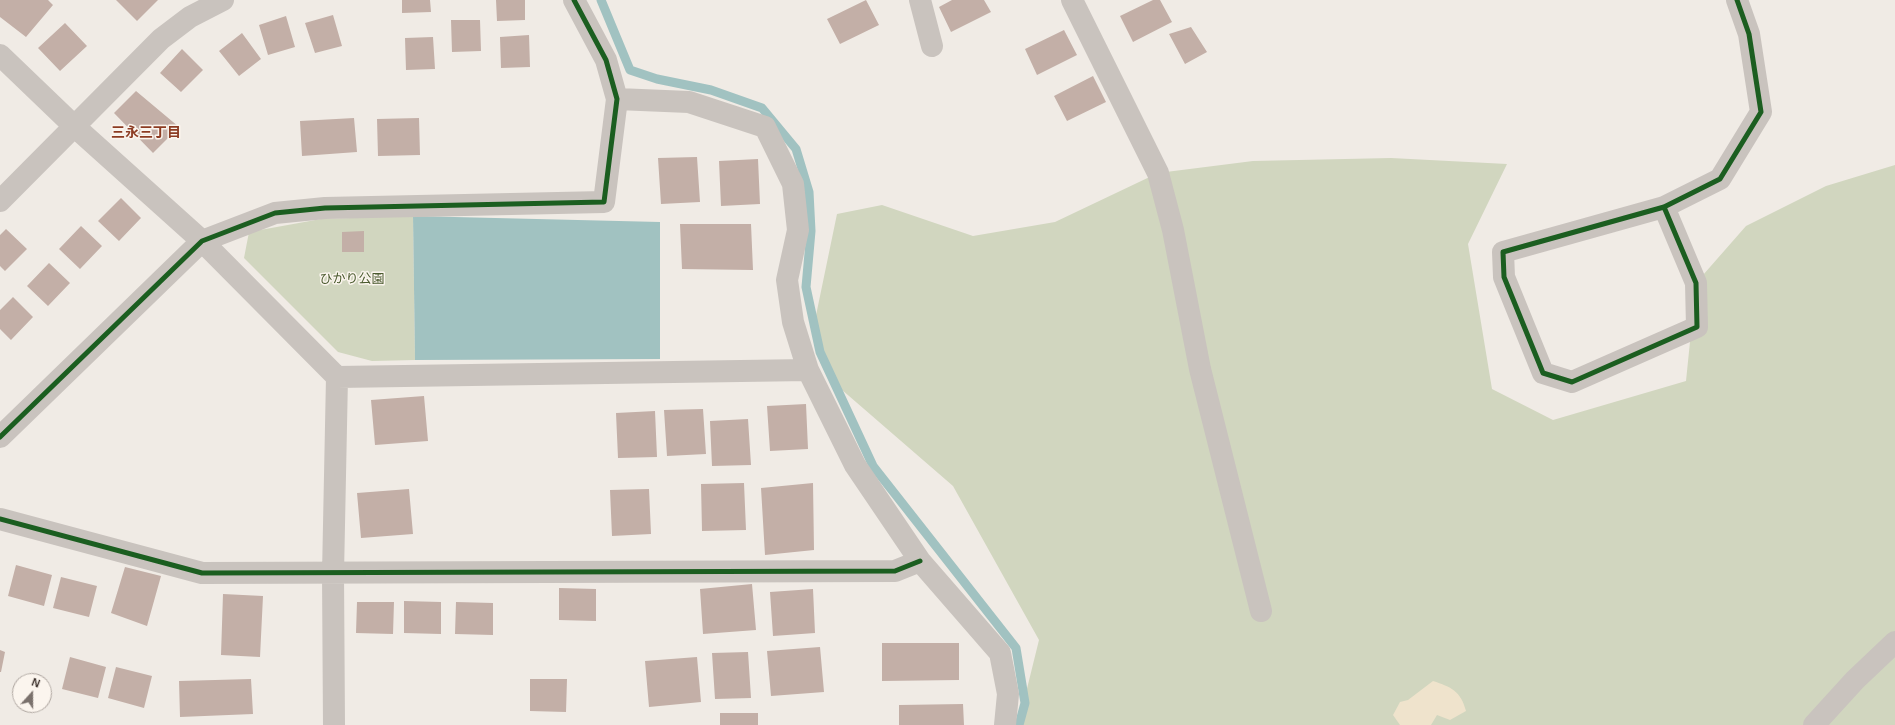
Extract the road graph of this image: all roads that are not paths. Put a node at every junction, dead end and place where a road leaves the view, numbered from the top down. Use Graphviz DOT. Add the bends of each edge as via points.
graph roads {
  1 [pos="223,0"];
  2 [pos="574,0"];
  3 [pos="920,0"];
  4 [pos="1072,0"];
  5 [pos="1737,0"];
  6 [pos="932,46"];
  7 [pos="0,55"];
  8 [pos="617,99"];
  9 [pos="74,126"];
  10 [pos="0,201"];
  11 [pos="1664,207"];
  12 [pos="202,241"];
  13 [pos="808,370"];
  14 [pos="337,377"];
  15 [pos="0,437"];
  16 [pos="0,519"];
  17 [pos="920,561"];
  18 [pos="333,574"];
  19 [pos="1261,611"];
  20 [pos="1895,642"];
  21 [pos="334,725"];
  22 [pos="1005,725"];
  23 [pos="1814,725"];
  1 -- 9 [label="street" via="190,17 161,39"];
  2 -- 8 [label="street" via="606,60"];
  3 -- 6 [label="street"];
  4 -- 19 [label="street" via="1158,172 1173,230 1200,369"];
  5 -- 11 [label="street" via="1749,34 1761,112 1720,179"];
  7 -- 9 [label="street"];
  8 -- 12 [label="street" via="604,202 326,208 275,213"];
  8 -- 13 [label="street" via="689,102 765,128 793,184 798,230 787,280 793,322"];
  9 -- 10 [label="street"];
  9 -- 12 [label="street"];
  11 -- 11 [label="street" via="1696,283 1696,327 1572,382 1543,373 1504,277 1503,252"];
  12 -- 14 [label="street"];
  12 -- 15 [label="street"];
  13 -- 14 [label="street"];
  13 -- 17 [label="street" via="855,465"];
  14 -- 18 [label="street"];
  16 -- 18 [label="street" via="202,573"];
  17 -- 18 [label="street" via="895,571"];
  17 -- 22 [label="street" via="1000,653 1008,694"];
  18 -- 21 [label="street"];
  20 -- 23 [label="street" via="1855,680"];
}
